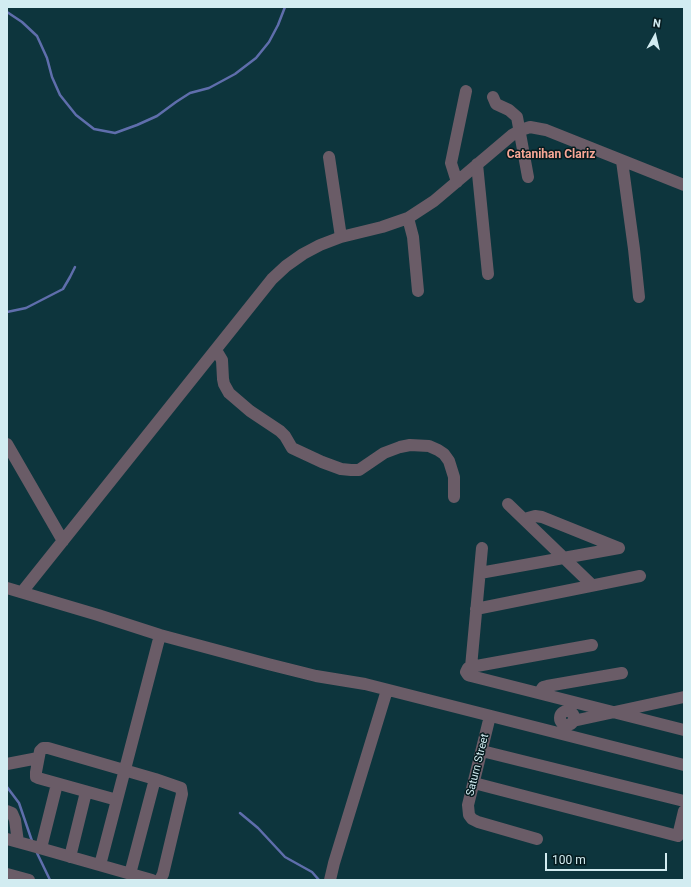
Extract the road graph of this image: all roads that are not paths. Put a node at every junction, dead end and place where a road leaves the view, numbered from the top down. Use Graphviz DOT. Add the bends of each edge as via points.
graph roads {
  1 [pos="466,91"];
  2 [pos="493,97"];
  3 [pos="520,130"];
  4 [pos="329,157"];
  5 [pos="622,161"];
  6 [pos="477,164"];
  7 [pos="528,177"];
  8 [pos="457,182"];
  9 [pos="684,186"];
  10 [pos="408,218"];
  11 [pos="341,237"];
  12 [pos="488,274"];
  13 [pos="418,291"];
  14 [pos="639,297"];
  15 [pos="216,350"];
  16 [pos="7,444"];
  17 [pos="454,497"];
  18 [pos="508,504"];
  19 [pos="524,519"];
  20 [pos="63,541"];
  21 [pos="482,548"];
  22 [pos="564,558"];
  23 [pos="480,573"];
  24 [pos="640,576"];
  25 [pos="592,585"];
  26 [pos="7,588"];
  27 [pos="22,592"];
  28 [pos="476,609"];
  29 [pos="160,635"];
  30 [pos="592,645"];
  31 [pos="471,667"];
  32 [pos="622,672"];
  33 [pos="387,690"];
  34 [pos="539,693"];
  35 [pos="684,697"];
  36 [pos="597,708"];
  37 [pos="612,712"];
  38 [pos="490,716"];
  39 [pos="567,723"];
  40 [pos="684,730"];
  41 [pos="482,751"];
  42 [pos="38,758"];
  43 [pos="7,764"];
  44 [pos="684,765"];
  45 [pos="125,770"];
  46 [pos="155,779"];
  47 [pos="474,783"];
  48 [pos="57,784"];
  49 [pos="86,792"];
  50 [pos="117,800"];
  51 [pos="684,801"];
  52 [pos="684,810"];
  53 [pos="7,811"];
  54 [pos="537,839"];
  55 [pos="12,841"];
  56 [pos="41,848"];
  57 [pos="70,857"];
  58 [pos="100,865"];
  59 [pos="7,874"];
  60 [pos="130,874"];
  61 [pos="29,880"];
  62 [pos="152,880"];
  63 [pos="160,880"];
  64 [pos="330,880"];
  1 -- 8 [label="street" via="451,163"];
  2 -- 3 [label="street" via="496,104 517,117"];
  3 -- 5 [label="street" via="530,127 546,130"];
  3 -- 6 [label="street"];
  3 -- 7 [label="street"];
  4 -- 11 [label="street"];
  5 -- 9 [label="street"];
  5 -- 14 [label="street"];
  6 -- 8 [label="street"];
  6 -- 12 [label="street"];
  8 -- 10 [label="street"];
  10 -- 11 [label="street"];
  10 -- 13 [label="street" via="413,237"];
  11 -- 15 [label="street" via="320,245 286,266 272,279"];
  15 -- 17 [label="street" via="222,360 224,384 229,393 280,431 292,448 342,469 359,470 384,453 400,447 429,446 444,454 449,461 454,477"];
  15 -- 20 [label="street"];
  16 -- 20 [label="street"];
  18 -- 19 [label="street"];
  19 -- 22 [label="street"];
  19 -- 22 [label="street" via="542,517 619,548"];
  20 -- 27 [label="street"];
  21 -- 23 [label="street"];
  22 -- 23 [label="street"];
  22 -- 25 [label="street"];
  23 -- 28 [label="street"];
  24 -- 25 [label="street"];
  25 -- 28 [label="street"];
  26 -- 27 [label="street"];
  27 -- 29 [label="street"];
  28 -- 31 [label="street"];
  29 -- 33 [label="street" via="293,671"];
  29 -- 45 [label="street"];
  30 -- 31 [label="street"];
  31 -- 34 [label="street" via="466,670 468,675"];
  32 -- 34 [label="street" via="543,687"];
  33 -- 38 [label="street"];
  33 -- 64 [label="street"];
  34 -- 36 [label="street"];
  35 -- 37 [label="street"];
  36 -- 37 [label="street"];
  36 -- 39 [label="street"];
  37 -- 39 [label="street"];
  37 -- 40 [label="street"];
  38 -- 39 [label="street" via="541,729"];
  38 -- 41 [label="street, Saturn Street"];
  39 -- 44 [label="street"];
  41 -- 47 [label="street, Saturn Street"];
  41 -- 51 [label="street"];
  42 -- 43 [label="street"];
  42 -- 45 [label="street" via="40,751 45,748"];
  42 -- 48 [label="street" via="36,777"];
  45 -- 46 [label="street"];
  45 -- 50 [label="street"];
  46 -- 60 [label="street"];
  46 -- 63 [label="street" via="178,787 182,791"];
  47 -- 52 [label="street" via="678,836"];
  47 -- 54 [label="street, Saturn Street" via="468,805 472,819"];
  48 -- 49 [label="street"];
  48 -- 56 [label="street"];
  49 -- 50 [label="street"];
  49 -- 57 [label="street"];
  50 -- 58 [label="street"];
  53 -- 55 [label="street" via="12,813 15,820"];
  55 -- 56 [label="street"];
  56 -- 57 [label="street"];
  57 -- 58 [label="street"];
  58 -- 60 [label="street"];
  59 -- 61 [label="street"];
  60 -- 62 [label="street"];
}
